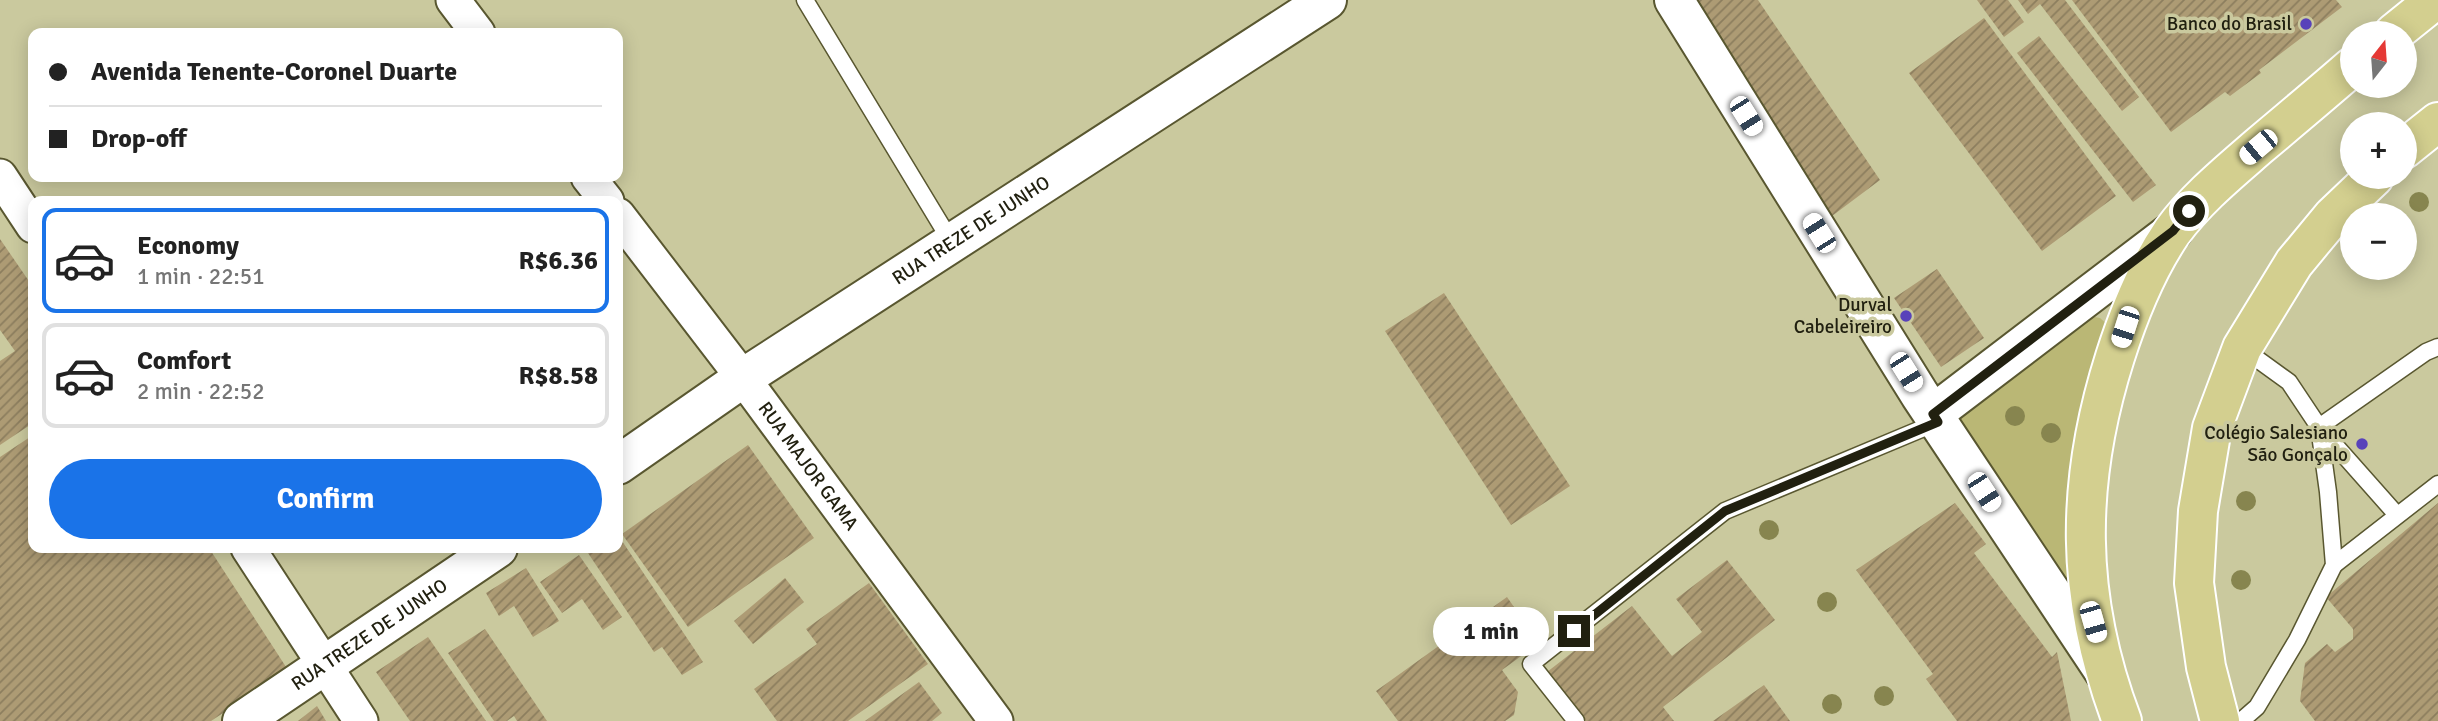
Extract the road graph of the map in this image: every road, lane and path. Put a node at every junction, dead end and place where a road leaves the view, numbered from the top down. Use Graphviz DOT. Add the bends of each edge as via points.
graph roads {
  1 [pos="453,0"];
  2 [pos="805,0"];
  3 [pos="1327,0"];
  4 [pos="1674,0"];
  5 [pos="2435,0"];
  6 [pos="2409,21"];
  7 [pos="474,28"];
  8 [pos="2340,77"];
  9 [pos="2438,122"];
  10 [pos="2417,139"];
  11 [pos="0,176"];
  12 [pos="592,182"];
  13 [pos="2361,189"];
  14 [pos="603,196"];
  15 [pos="28,218"];
  16 [pos="623,222"];
  17 [pos="2173,231"];
  18 [pos="952,243"];
  19 [pos="2438,347"];
  20 [pos="2242,348"];
  21 [pos="743,378"];
  22 [pos="1936,418"];
  23 [pos="2319,427"];
  24 [pos="623,462"];
  25 [pos="2438,484"];
  26 [pos="2397,515"];
  27 [pos="251,553"];
  28 [pos="491,553"];
  29 [pos="2334,565"];
  30 [pos="326,665"];
  31 [pos="2108,677"];
  32 [pos="242,721"];
  33 [pos="360,721"];
  34 [pos="996,721"];
  35 [pos="1576,721"];
  36 [pos="2122,721"];
  37 [pos="2220,721"];
  38 [pos="2241,721"];
  1 -- 7 [label="street"];
  2 -- 18 [label="lane"];
  3 -- 18 [label="street, RUA TREZE DE JUNHO"];
  4 -- 22 [label="street"];
  5 -- 6 [label="main road"];
  8 -- 17 [label="main road" via="2206,192"];
  9 -- 10 [label="main road"];
  11 -- 15 [label="street"];
  12 -- 14 [label="street"];
  13 -- 20 [label="main road" via="2294,263"];
  16 -- 21 [label="street, RUA MAJOR GAMA"];
  17 -- 22 [label="street"];
  17 -- 31 [label="main road" via="2147,273 2125,327 2094,436 2085,555 2093,622"];
  18 -- 21 [label="street, RUA TREZE DE JUNHO"];
  19 -- 23 [label="lane"];
  20 -- 23 [label="lane" via="2289,383"];
  20 -- 37 [label="main road" via="2212,428 2197,523 2194,583 2206,667"];
  21 -- 24 [label="street, RUA TREZE DE JUNHO"];
  21 -- 34 [label="street, RUA MAJOR GAMA"];
  22 -- 31 [label="street"];
  22 -- 35 [label="lane" via="1725,511 1531,664"];
  23 -- 26 [label="lane"];
  23 -- 29 [label="lane"];
  25 -- 26 [label="lane"];
  26 -- 29 [label="lane"];
  27 -- 30 [label="street"];
  28 -- 30 [label="street, RUA TREZE DE JUNHO"];
  29 -- 38 [label="lane" via="2291,652 2257,707"];
  30 -- 32 [label="street, RUA TREZE DE JUNHO"];
  30 -- 33 [label="street"];
  31 -- 36 [label="main road"];
}
